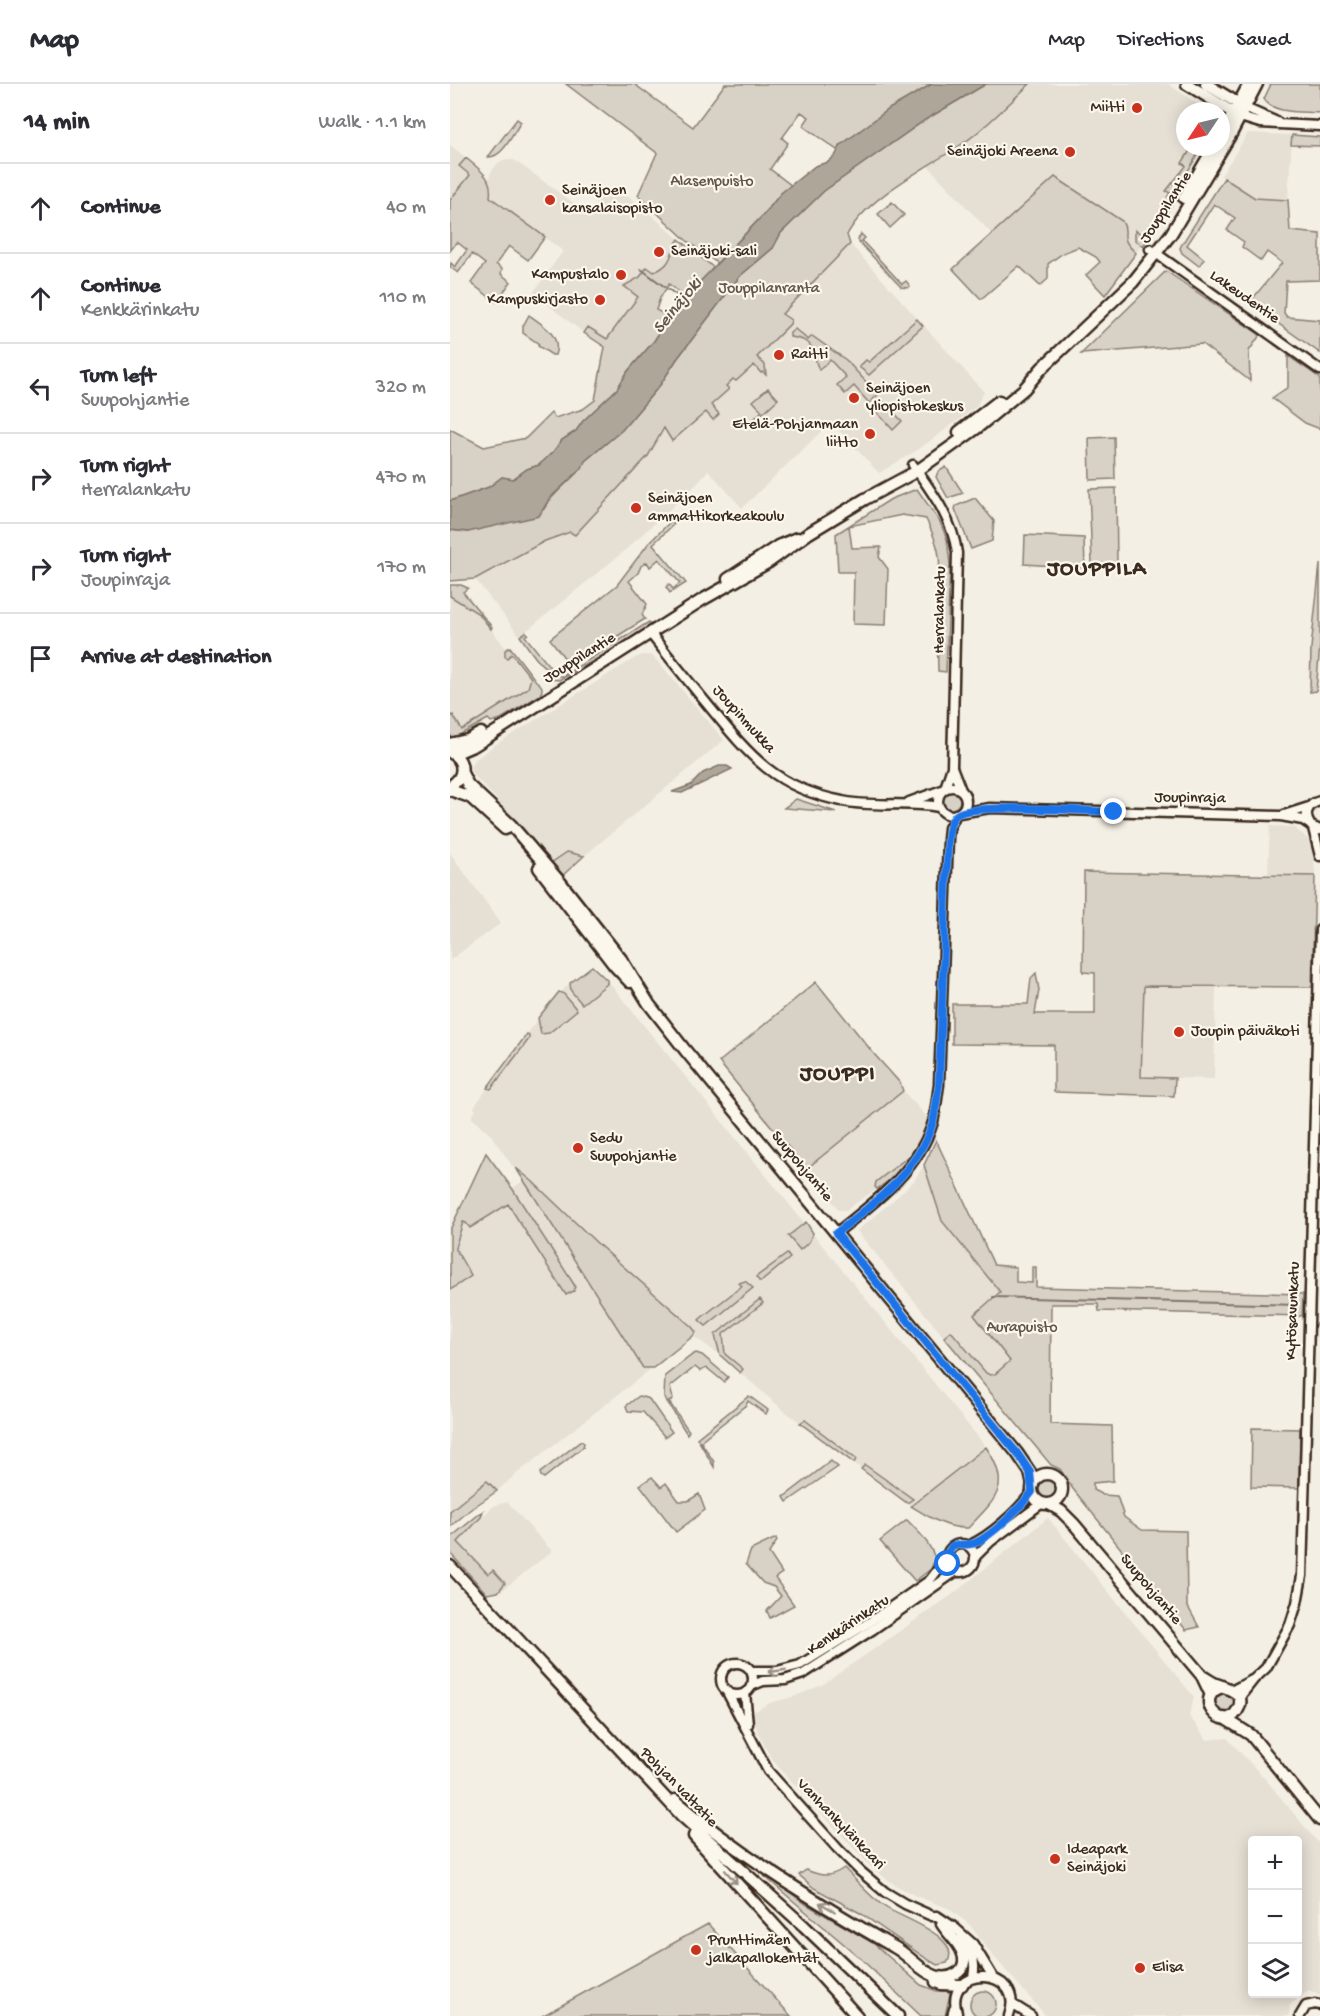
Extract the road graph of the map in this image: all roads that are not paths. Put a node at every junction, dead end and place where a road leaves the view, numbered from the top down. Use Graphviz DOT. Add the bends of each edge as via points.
graph roads {
  1 [pos="1187,84"];
  2 [pos="1206,84"];
  3 [pos="1250,84"];
  4 [pos="1257,84"];
  5 [pos="1239,111"];
  6 [pos="1230,124"];
  7 [pos="1320,126"];
  8 [pos="1209,156"];
  9 [pos="1154,251"];
  10 [pos="1320,370"];
  11 [pos="915,468"];
  12 [pos="650,633"];
  13 [pos="496,730"];
  14 [pos="475,745"];
  15 [pos="451,749"];
  16 [pos="952,767"];
  17 [pos="462,770"];
  18 [pos="450,788"];
  19 [pos="944,789"];
  20 [pos="963,793"];
  21 [pos="1319,799"];
  22 [pos="906,804"];
  23 [pos="1309,807"];
  24 [pos="939,808"];
  25 [pos="990,808"];
  26 [pos="957,814"];
  27 [pos="1281,816"];
  28 [pos="1314,827"];
  29 [pos="948,839"];
  30 [pos="1320,856"];
  31 [pos="1320,930"];
  32 [pos="650,1004"];
  33 [pos="836,1233"];
  34 [pos="1022,1459"];
  35 [pos="1045,1474"];
  36 [pos="1032,1488"];
  37 [pos="1061,1494"];
  38 [pos="1046,1503"];
  39 [pos="1074,1524"];
  40 [pos="968,1546"];
  41 [pos="975,1557"];
  42 [pos="946,1560"];
  43 [pos="450,1566"];
  44 [pos="955,1572"];
  45 [pos="751,1671"];
  46 [pos="1202,1676"];
  47 [pos="751,1686"];
  48 [pos="727,1692"];
  49 [pos="745,1693"];
  50 [pos="1211,1695"];
  51 [pos="1234,1696"];
  52 [pos="1224,1718"];
  53 [pos="749,1733"];
  54 [pos="1251,1735"];
  55 [pos="649,1781"];
  56 [pos="1320,1820"];
  57 [pos="932,1916"];
  58 [pos="942,1924"];
  59 [pos="878,1937"];
  60 [pos="973,1977"];
  61 [pos="993,1977"];
  62 [pos="962,1985"];
  63 [pos="1012,2004"];
  64 [pos="1320,2005"];
  65 [pos="955,2014"];
  66 [pos="858,2016"];
  67 [pos="898,2016"];
  68 [pos="1009,2016"];
  69 [pos="1031,2016"];
  70 [pos="1300,2016"];
  1 -- 5 [label="main road"];
  2 -- 5 [label="main road"];
  3 -- 5 [label="main road"];
  4 -- 5 [label="main road"];
  5 -- 6 [label="main road"];
  5 -- 7 [label="street" via="1260,123"];
  5 -- 9 [label="main road, Jouppilantie" via="1171,234"];
  8 -- 9 [label="main road, Jouppilantie"];
  9 -- 10 [label="street, Lakeudentie"];
  9 -- 11 [label="main road, Jouppilantie" via="1133,282 1042,369"];
  11 -- 12 [label="main road, Jouppilantie" via="883,483 783,554"];
  11 -- 16 [label="street, Herralankatu" via="941,508 955,541"];
  12 -- 13 [label="main road, Jouppilantie"];
  12 -- 22 [label="street, Joupinmukka" via="734,736 756,760 784,781 809,793 846,802"];
  13 -- 14 [label="main road, Jouppilantie"];
  13 -- 15 [label="main road" via="490,729"];
  14 -- 15 [label="main road, Jouppilantie" via="461,751"];
  14 -- 17 [label="main road, Jouppilantie"];
  15 -- 17 [label="main road, Suupohjantie"];
  16 -- 19 [label="street, Herralankatu"];
  16 -- 20 [label="street, Herralankatu"];
  17 -- 18 [label="main road, Jouppilantie"];
  17 -- 32 [label="main road, Suupohjantie" via="468,785 511,825 561,883 621,959"];
  18 -- 32 [label="main road, Suupohjantie" via="470,797 521,846 614,965"];
  19 -- 20 [label="street" via="954,786"];
  19 -- 22 [label="street, Joupinmukka"];
  19 -- 24 [label="street" via="938,795"];
  20 -- 25 [label="street, Joupinraja" via="971,802"];
  20 -- 26 [label="street" via="964,807"];
  21 -- 23 [label="street, Joupinraja"];
  22 -- 24 [label="street, Joupinmukka"];
  23 -- 27 [label="street, Joupinraja"];
  23 -- 28 [label="street" via="1306,816"];
  24 -- 26 [label="street" via="945,814"];
  24 -- 29 [label="street"];
  25 -- 26 [label="street, Joupinraja"];
  25 -- 27 [label="street, Joupinraja"];
  26 -- 29 [label="street"];
  27 -- 28 [label="street, Joupinraja" via="1303,820"];
  28 -- 30 [label="street"];
  29 -- 33 [label="street" via="939,1085 932,1123 908,1168"];
  31 -- 51 [label="street, Kytösavunkatu" via="1302,1576 1290,1625 1266,1668"];
  32 -- 33 [label="main road, Suupohjantie"];
  33 -- 34 [label="main road, Suupohjantie"];
  34 -- 35 [label="main road, Suupohjantie"];
  34 -- 36 [label="main road, Suupohjantie" via="1030,1472"];
  35 -- 36 [label="main road" via="1037,1477"];
  35 -- 37 [label="main road" via="1059,1479"];
  36 -- 38 [label="main road" via="1037,1500"];
  36 -- 40 [label="street" via="1020,1507"];
  37 -- 38 [label="main road"];
  37 -- 39 [label="main road, Suupohjantie"];
  38 -- 39 [label="main road, Suupohjantie" via="1061,1510"];
  38 -- 41 [label="street" via="998,1535"];
  39 -- 46 [label="main road, Suupohjantie"];
  40 -- 41 [label="street"];
  40 -- 42 [label="street" via="952,1546"];
  41 -- 44 [label="street" via="970,1569"];
  42 -- 44 [label="street"];
  42 -- 45 [label="street, Kenkkärinkatu, one-way" via="930,1580 800,1665 777,1671"];
  43 -- 55 [label="main road, Pohjan valtatie"];
  44 -- 47 [label="street, Kenkkärinkatu" via="803,1674"];
  45 -- 47 [label="street"];
  45 -- 48 [label="street" via="739,1663 725,1667 720,1681"];
  46 -- 50 [label="main road, Suupohjantie"];
  46 -- 51 [label="main road, Suupohjantie"];
  47 -- 49 [label="street"];
  48 -- 49 [label="street"];
  48 -- 53 [label="street, Vanhankylänkaari"];
  49 -- 53 [label="street, Vanhankylänkaari"];
  50 -- 51 [label="main road" via="1214,1691"];
  50 -- 52 [label="main road" via="1211,1710"];
  51 -- 52 [label="main road" via="1233,1715"];
  51 -- 54 [label="main road"];
  52 -- 54 [label="main road"];
  53 -- 57 [label="street, Vanhankylänkaari" via="768,1771 860,1871 898,1900"];
  54 -- 56 [label="main road"];
  59 -- 55 [label="main road, one-way" via="759,1865"];
  55 -- 66 [label="main road, one-way" via="709,1853"];
  55 -- 67 [label="main road, Pohjan valtatie" via="694,1828"];
  57 -- 58 [label="street, Vanhankylänkaari"];
  57 -- 61 [label="street, Vanhankylänkaari" via="955,1928 973,1944"];
  58 -- 59 [label="main road" via="963,1954 959,1971 945,1978 926,1971"];
  58 -- 60 [label="street, Vanhankylänkaari" via="973,1956"];
  59 -- 62 [label="main road" via="929,1979"];
  60 -- 61 [label="street"];
  60 -- 62 [label="street"];
  61 -- 63 [label="street, Vanhankylänkaari" via="1009,1992"];
  62 -- 65 [label="street" via="956,1996"];
  63 -- 68 [label="street"];
  63 -- 69 [label="street"];
  64 -- 70 [label="street" via="1306,2006"];
}
